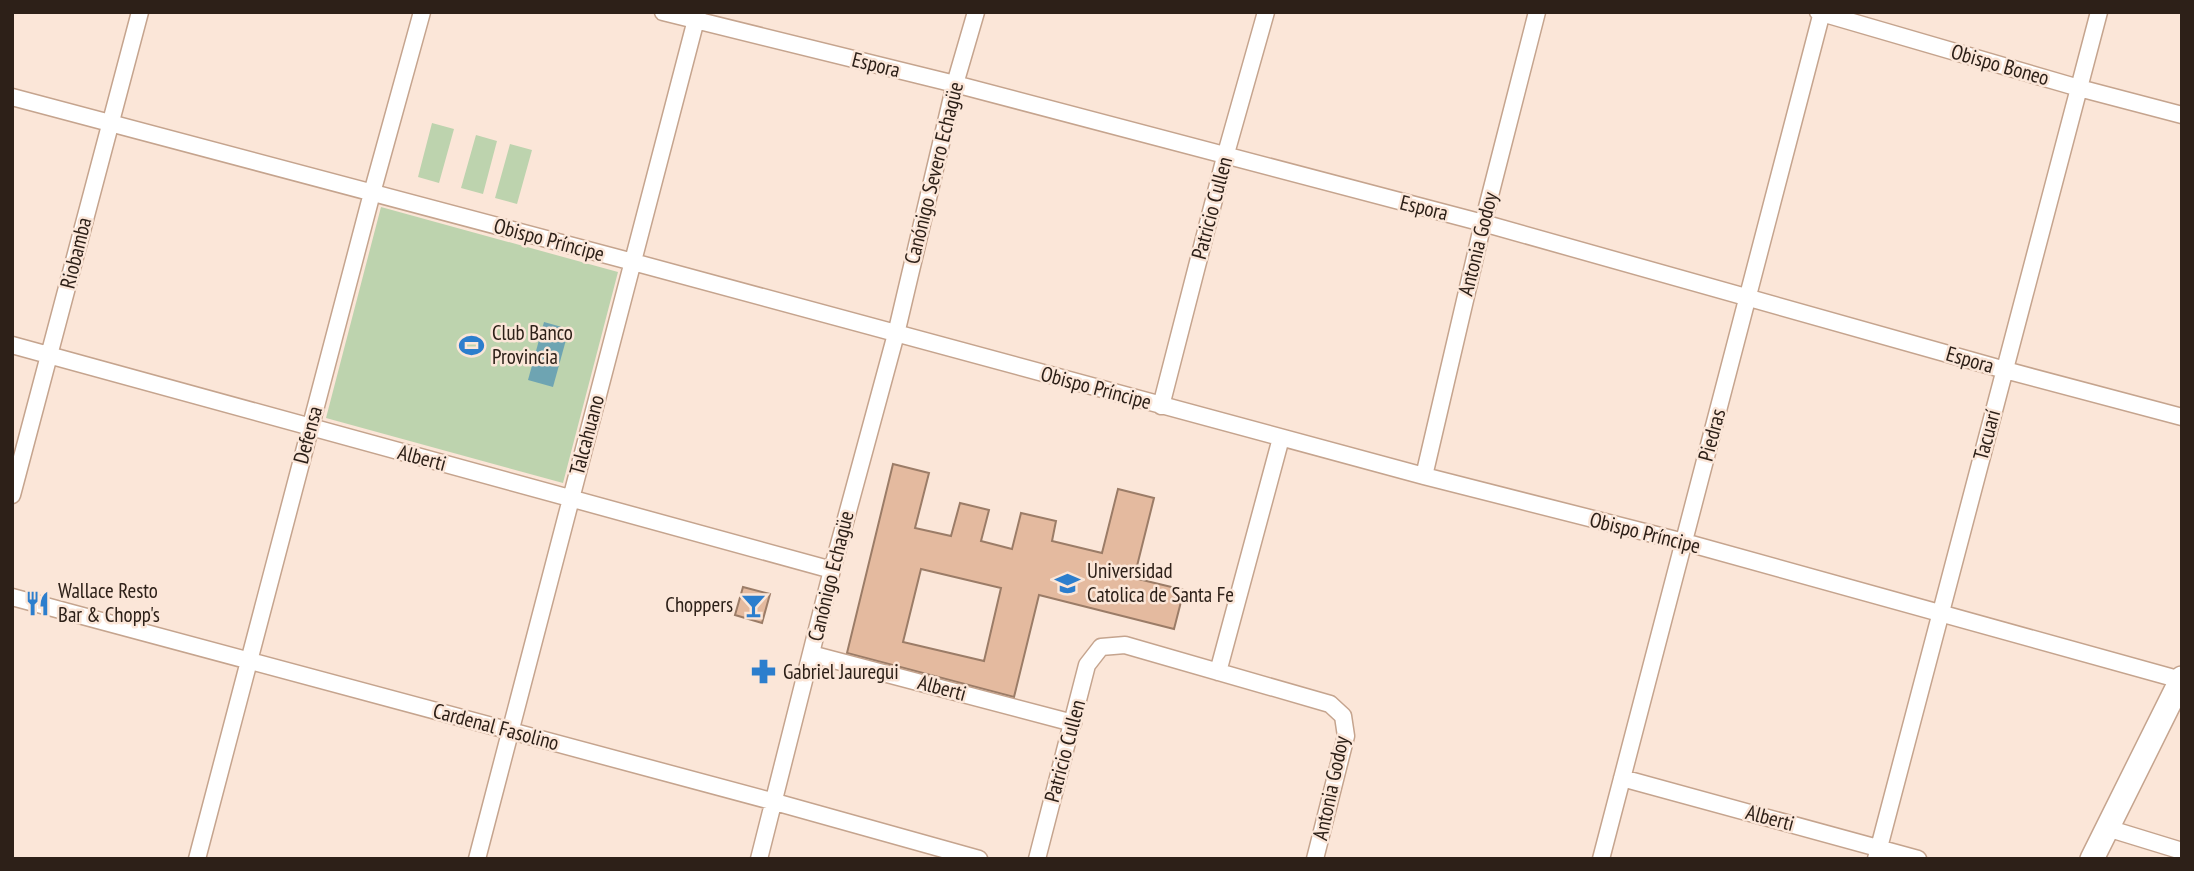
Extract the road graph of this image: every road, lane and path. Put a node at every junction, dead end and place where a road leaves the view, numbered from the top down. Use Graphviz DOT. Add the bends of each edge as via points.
graph roads {
  1 [pos="139,12"];
  2 [pos="422,12"];
  3 [pos="663,12"];
  4 [pos="976,12"];
  5 [pos="1266,12"];
  6 [pos="1537,12"];
  7 [pos="2099,12"];
  8 [pos="1821,13"];
  9 [pos="697,17"];
  10 [pos="956,84"];
  11 [pos="2079,88"];
  12 [pos="12,97"];
  13 [pos="2182,115"];
  14 [pos="109,122"];
  15 [pos="1225,157"];
  16 [pos="372,193"];
  17 [pos="1483,223"];
  18 [pos="633,262"];
  19 [pos="1748,298"];
  20 [pos="895,334"];
  21 [pos="12,345"];
  22 [pos="50,354"];
  23 [pos="2005,370"];
  24 [pos="1161,405"];
  25 [pos="2182,417"];
  26 [pos="310,428"];
  27 [pos="1282,438"];
  28 [pos="1424,476"];
  29 [pos="12,495"];
  30 [pos="571,497"];
  31 [pos="1684,542"];
  32 [pos="832,570"];
  33 [pos="12,597"];
  34 [pos="1941,612"];
  35 [pos="811,654"];
  36 [pos="249,661"];
  37 [pos="1218,672"];
  38 [pos="2181,679"];
  39 [pos="1073,723"];
  40 [pos="510,731"];
  41 [pos="1622,778"];
  42 [pos="775,802"];
  43 [pos="2107,828"];
  44 [pos="2182,851"];
  45 [pos="1877,853"];
  46 [pos="197,859"];
  47 [pos="477,859"];
  48 [pos="759,859"];
  49 [pos="979,859"];
  50 [pos="1037,859"];
  51 [pos="1315,859"];
  52 [pos="1601,859"];
  53 [pos="1918,859"];
  54 [pos="2092,859"];
  1 -- 14 [label="street, Riobamba"];
  2 -- 16 [label="street, Defensa"];
  3 -- 9 [label="street, Espora"];
  4 -- 10 [label="street, Canónigo Severo Echagüe"];
  5 -- 15 [label="street, Patricio Cullen"];
  6 -- 17 [label="street, Antonia Godoy"];
  7 -- 11 [label="street, Tacuarí"];
  8 -- 11 [label="street, Obispo Boneo"];
  8 -- 19 [label="street, Piedras"];
  9 -- 10 [label="street, Espora"];
  9 -- 18 [label="street, Talcahuano"];
  10 -- 15 [label="street, Espora"];
  10 -- 20 [label="street, Canónigo Severo Echagüe"];
  11 -- 13 [label="street, Obispo Boneo"];
  11 -- 23 [label="street, Tacuarí"];
  12 -- 14 [label="street, Obispo Príncipe"];
  14 -- 16 [label="street, Obispo Príncipe"];
  14 -- 22 [label="street, Riobamba"];
  15 -- 17 [label="street, Espora"];
  15 -- 24 [label="street, Patricio Cullen"];
  16 -- 18 [label="street, Obispo Príncipe"];
  16 -- 26 [label="street, Defensa"];
  17 -- 19 [label="street, Espora"];
  17 -- 28 [label="street, Antonia Godoy"];
  18 -- 20 [label="street, Obispo Príncipe"];
  18 -- 30 [label="street, Talcahuano"];
  19 -- 23 [label="street, Espora"];
  19 -- 31 [label="street, Piedras"];
  20 -- 24 [label="street, Obispo Príncipe"];
  20 -- 32 [label="street, Canónigo Echagüe"];
  21 -- 22 [label="street, Alberti"];
  22 -- 26 [label="street, Alberti"];
  22 -- 29 [label="street, Riobamba"];
  23 -- 25 [label="street, Espora"];
  23 -- 34 [label="street, Tacuarí"];
  24 -- 27 [label="street, Obispo Príncipe"];
  26 -- 30 [label="street, Alberti"];
  26 -- 36 [label="street, Defensa"];
  27 -- 28 [label="street, Obispo Príncipe"];
  27 -- 37 [label="street"];
  28 -- 31 [label="street, Obispo Príncipe"];
  30 -- 32 [label="street, Alberti"];
  30 -- 40 [label="street, Talcahuano"];
  31 -- 34 [label="street, Obispo Príncipe"];
  31 -- 41 [label="street, Piedras"];
  32 -- 35 [label="street, Canónigo Echagüe"];
  33 -- 36 [label="street, Cardenal Fasolino"];
  34 -- 38 [label="street, Obispo Príncipe"];
  34 -- 45 [label="street, Tacuarí"];
  35 -- 39 [label="street, Alberti"];
  35 -- 42 [label="street, Canónigo Echagüe"];
  36 -- 40 [label="street, Cardenal Fasolino"];
  36 -- 46 [label="street, Defensa"];
  37 -- 39 [label="street, Patricio Cullen" via="1125,645 1101,647 1087,665"];
  37 -- 51 [label="street, Antonia Godoy" via="1330,704 1343,716 1346,736"];
  38 -- 43 [label="main road"];
  39 -- 50 [label="street, Patricio Cullen"];
  40 -- 42 [label="street, Cardenal Fasolino"];
  40 -- 47 [label="street, Talcahuano"];
  41 -- 45 [label="street, Alberti"];
  41 -- 52 [label="street, Piedras"];
  42 -- 48 [label="street, Canónigo Echagüe"];
  42 -- 49 [label="street, Cardenal Fasolino"];
  43 -- 44 [label="street"];
  43 -- 54 [label="main road"];
  45 -- 53 [label="street, Alberti"];
}
